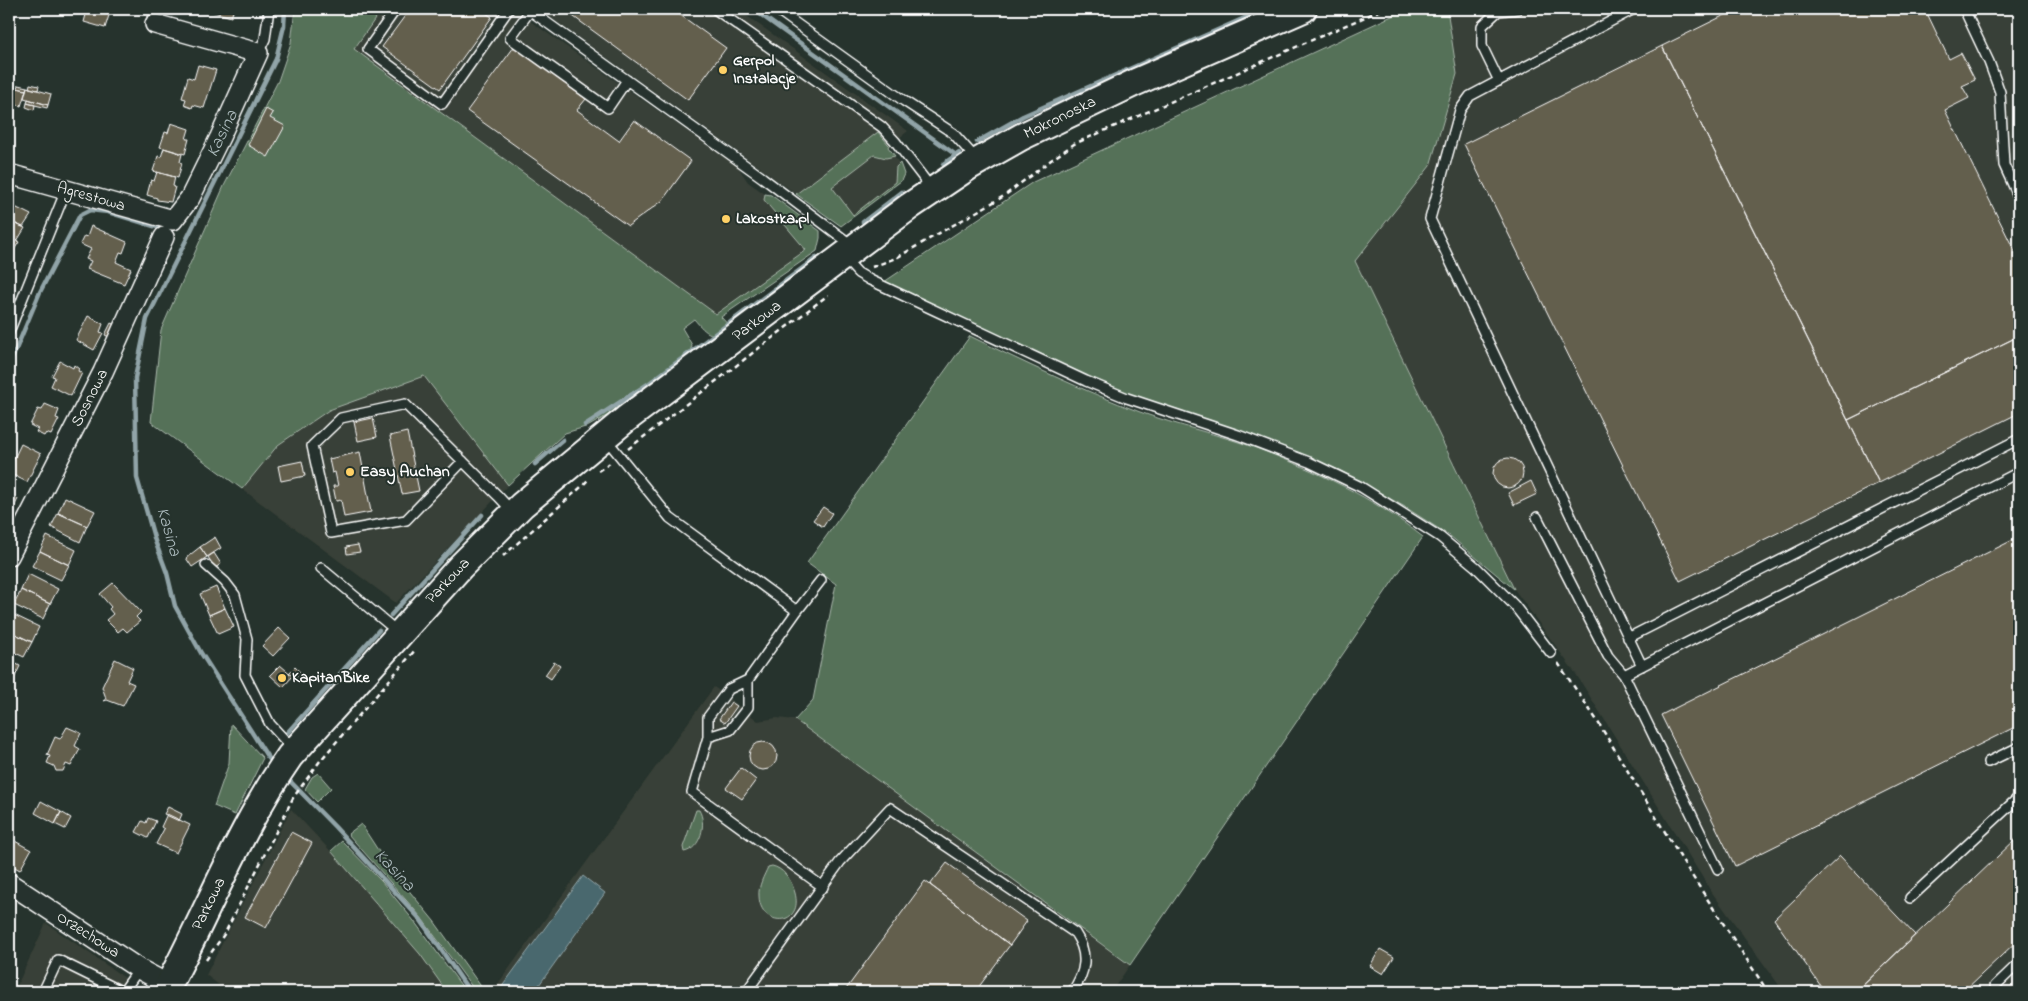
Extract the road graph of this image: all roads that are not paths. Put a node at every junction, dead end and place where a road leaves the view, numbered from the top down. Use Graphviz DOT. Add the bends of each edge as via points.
graph roads {
  1 [pos="269,9"];
  2 [pos="396,9"];
  3 [pos="509,9"];
  4 [pos="715,9"];
  5 [pos="776,9"];
  6 [pos="1303,9"];
  7 [pos="1518,9"];
  8 [pos="1634,9"];
  9 [pos="1964,9"];
  10 [pos="529,10"];
  11 [pos="155,24"];
  12 [pos="258,53"];
  13 [pos="627,80"];
  14 [pos="1499,81"];
  15 [pos="978,161"];
  16 [pos="9,174"];
  17 [pos="66,190"];
  18 [pos="933,190"];
  19 [pos="2019,198"];
  20 [pos="169,228"];
  21 [pos="848,260"];
  22 [pos="9,332"];
  23 [pos="604,437"];
  24 [pos="2019,439"];
  25 [pos="463,461"];
  26 [pos="2019,472"];
  27 [pos="514,512"];
  28 [pos="1536,517"];
  29 [pos="9,556"];
  30 [pos="206,565"];
  31 [pos="321,568"];
  32 [pos="821,580"];
  33 [pos="797,611"];
  34 [pos="1628,638"];
  35 [pos="409,640"];
  36 [pos="1551,654"];
  37 [pos="1642,666"];
  38 [pos="1624,675"];
  39 [pos="748,680"];
  40 [pos="708,737"];
  41 [pos="2019,747"];
  42 [pos="287,760"];
  43 [pos="1988,762"];
  44 [pos="2019,796"];
  45 [pos="1718,869"];
  46 [pos="9,884"];
  47 [pos="823,887"];
  48 [pos="1910,898"];
  49 [pos="2019,964"];
  50 [pos="139,969"];
  51 [pos="1995,986"];
  52 [pos="167,989"];
  53 [pos="43,992"];
  54 [pos="746,992"];
  55 [pos="1072,992"];
  1 -- 12 [label="lane" via="265,39"];
  2 -- 3 [label="lane" via="368,49 442,104"];
  4 -- 18 [label="lane" via="882,127"];
  5 -- 15 [label="lane" via="904,101 953,132"];
  6 -- 15 [label="main road, Mokronoska" via="1136,82"];
  7 -- 14 [label="lane" via="1498,11 1482,26 1482,46"];
  8 -- 14 [label="lane"];
  9 -- 19 [label="lane" via="2000,92 2004,165"];
  10 -- 13 [label="lane"];
  10 -- 13 [label="lane" via="510,38 608,108"];
  11 -- 12 [label="street"];
  12 -- 20 [label="street, Sosnowa" via="190,198"];
  13 -- 21 [label="lane" via="763,178"];
  14 -- 34 [label="lane" via="1464,102 1430,219"];
  15 -- 18 [label="main road, Mokronoska"];
  16 -- 17 [label="street, Agrestowa"];
  17 -- 20 [label="street, Agrestowa"];
  17 -- 22 [label="lane"];
  18 -- 21 [label="main road, Mokronoska"];
  20 -- 29 [label="street, Sosnowa" via="103,372"];
  21 -- 23 [label="main road, Parkowa"];
  21 -- 36 [label="lane" via="870,280 1086,381 1247,438 1361,487 1440,537 1476,567 1514,606"];
  23 -- 27 [label="main road, Parkowa"];
  23 -- 33 [label="lane" via="670,518"];
  24 -- 34 [label="lane"];
  25 -- 25 [label="lane" via="406,404 341,418 312,446 331,533 406,520"];
  25 -- 27 [label="lane"];
  26 -- 37 [label="lane"];
  27 -- 35 [label="main road, Parkowa" via="460,567"];
  28 -- 38 [label="lane" via="1608,656"];
  30 -- 42 [label="lane" via="235,596 247,639 245,674"];
  31 -- 35 [label="lane"];
  32 -- 33 [label="lane"];
  33 -- 39 [label="lane"];
  34 -- 37 [label="lane"];
  35 -- 42 [label="main road, Parkowa"];
  37 -- 38 [label="lane"];
  38 -- 45 [label="lane"];
  39 -- 40 [label="lane" via="729,689 708,717"];
  39 -- 40 [label="lane" via="748,707 730,730"];
  40 -- 47 [label="lane" via="692,792"];
  41 -- 43 [label="lane"];
  42 -- 52 [label="main road, Parkowa" via="246,828"];
  44 -- 48 [label="lane"];
  46 -- 50 [label="street, Orzechowa"];
  47 -- 54 [label="lane"];
  47 -- 55 [label="lane" via="840,862 890,808 1075,933 1082,944 1084,969"];
  49 -- 51 [label="lane"];
  50 -- 52 [label="street, Orzechowa"];
  50 -- 53 [label="lane" via="123,992 58,960"];
}
